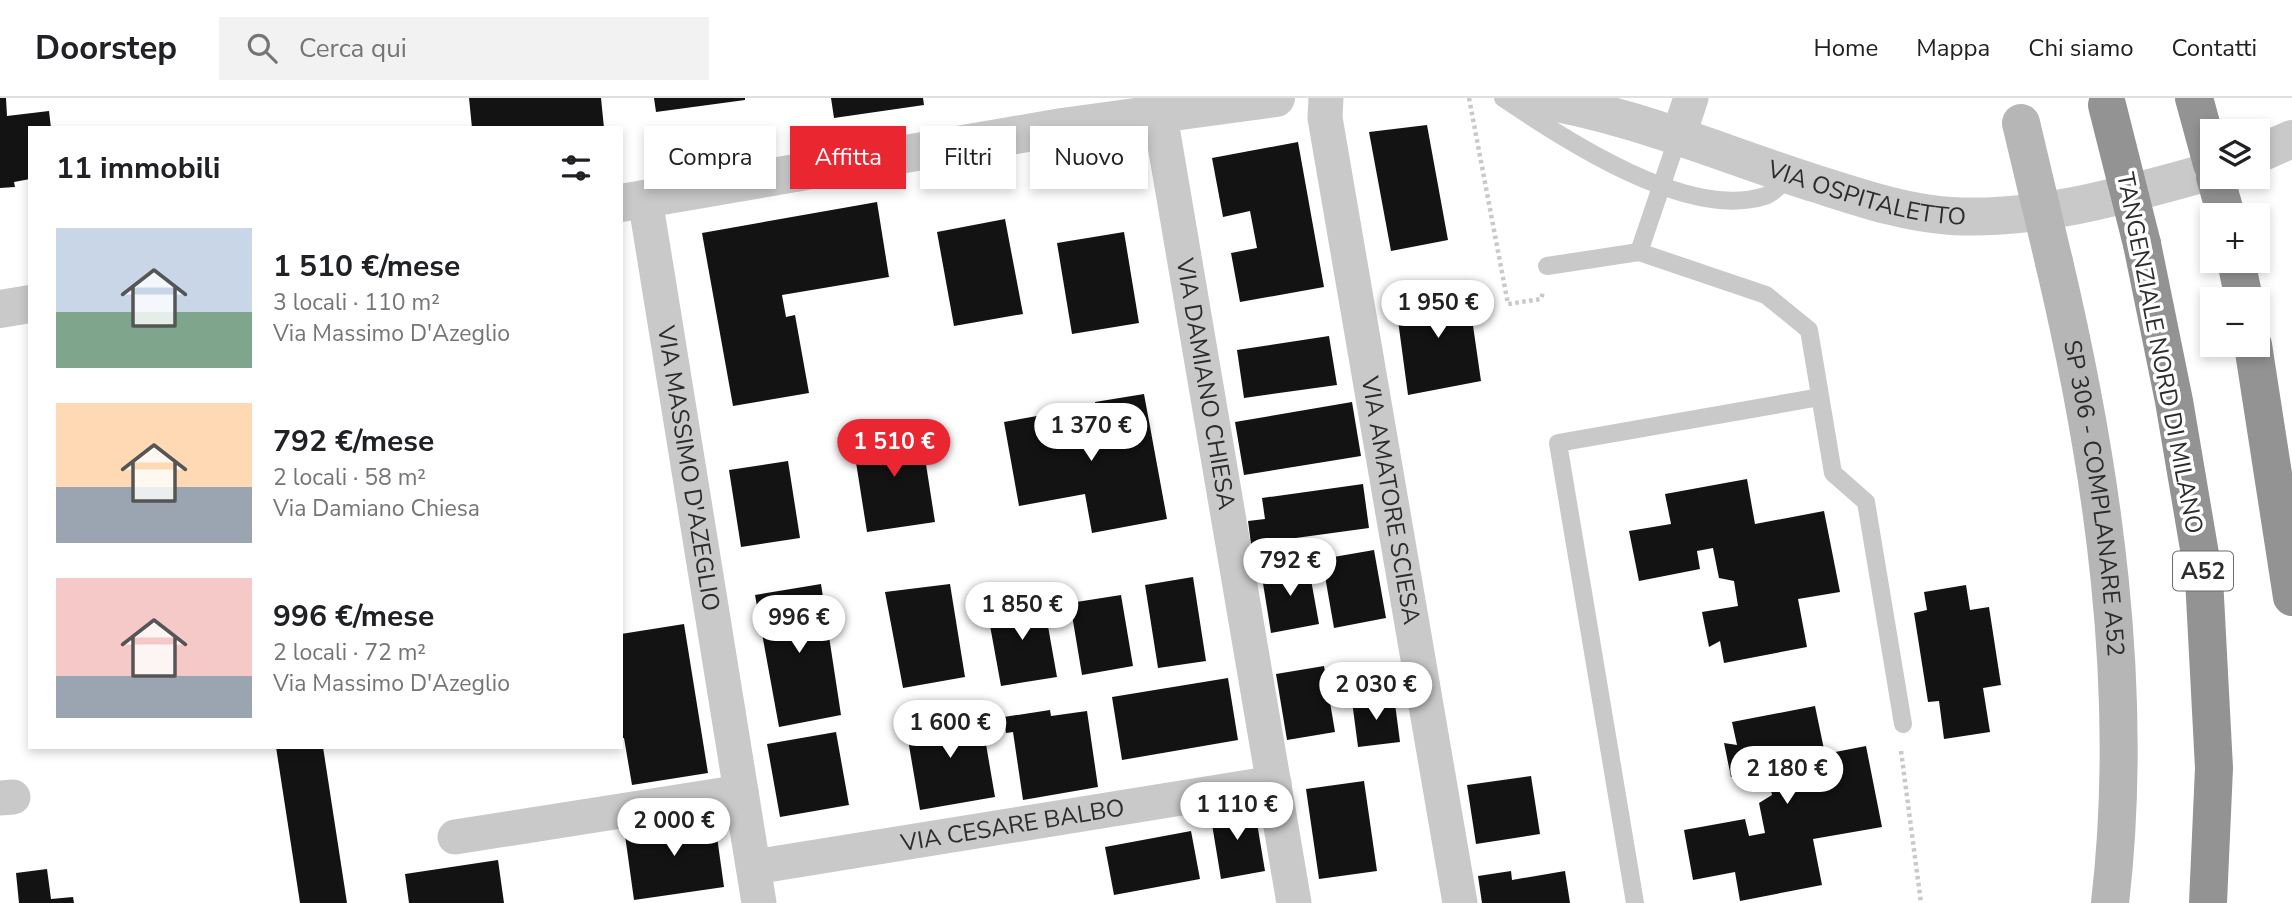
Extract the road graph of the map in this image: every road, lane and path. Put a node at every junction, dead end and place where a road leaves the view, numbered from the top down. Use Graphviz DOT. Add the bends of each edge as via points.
graph roads {
  1 [pos="1276,98"];
  2 [pos="1326,98"];
  3 [pos="1469,98"];
  4 [pos="1503,98"];
  5 [pos="1527,98"];
  6 [pos="1691,98"];
  7 [pos="2194,98"];
  8 [pos="2106,101"];
  9 [pos="1158,105"];
  10 [pos="2018,111"];
  11 [pos="2200,120"];
  12 [pos="1678,137"];
  13 [pos="2200,174"];
  14 [pos="1790,176"];
  15 [pos="1661,187"];
  16 [pos="633,201"];
  17 [pos="1639,251"];
  18 [pos="1547,266"];
  19 [pos="28,303"];
  20 [pos="0,309"];
  21 [pos="2255,357"];
  22 [pos="1820,397"];
  23 [pos="2292,597"];
  24 [pos="1903,724"];
  25 [pos="1274,783"];
  26 [pos="741,792"];
  27 [pos="455,837"];
  28 [pos="754,867"];
  29 [pos="759,903"];
  30 [pos="1294,903"];
  31 [pos="1460,903"];
  32 [pos="1635,903"];
  33 [pos="1921,903"];
  34 [pos="2110,903"];
  35 [pos="2208,903"];
  1 -- 9 [label="street"];
  2 -- 31 [label="street, VIA AMATORE SCIESA" via="1325,118"];
  3 -- 18 [label="path" via="1508,304 1541,299"];
  4 -- 15 [label="lane" via="1560,136"];
  5 -- 12 [label="street, VIA OSPITALETTO" via="1588,110"];
  6 -- 12 [label="street"];
  7 -- 11 [label="highway, bridge"];
  8 -- 35 [label="highway, TANGENZIALE NORD DI MILANO / A52, bridge" via="2142,244 2204,578 2214,768"];
  9 -- 16 [label="street"];
  9 -- 25 [label="street, VIA DAMIANO CHIESA"];
  10 -- 34 [label="main road, SP 306 - COMPLANARE A52, bridge" via="2054,262 2096,484 2114,617 2117,732"];
  12 -- 14 [label="street, VIA OSPITALETTO"];
  12 -- 15 [label="lane"];
  13 -- 14 [label="street, VIA OSPITALETTO" via="2056,208 1995,216 1909,210"];
  14 -- 15 [label="lane" via="1767,196 1730,200"];
  15 -- 17 [label="lane"];
  16 -- 26 [label="street, VIA MASSIMO D'AZEGLIO"];
  17 -- 18 [label="lane"];
  17 -- 22 [label="lane" via="1766,295 1809,330"];
  19 -- 20 [label="street"];
  21 -- 23 [label="highway"];
  22 -- 24 [label="lane" via="1833,473 1866,502"];
  22 -- 32 [label="lane" via="1558,443"];
  24 -- 33 [label="path" via="1900,746"];
  25 -- 28 [label="street, VIA CESARE BALBO"];
  25 -- 30 [label="street, VIA DAMIANO CHIESA"];
  26 -- 27 [label="street"];
  26 -- 28 [label="street, VIA MASSIMO D'AZEGLIO"];
  28 -- 29 [label="street, VIA MASSIMO D'AZEGLIO"];
}
